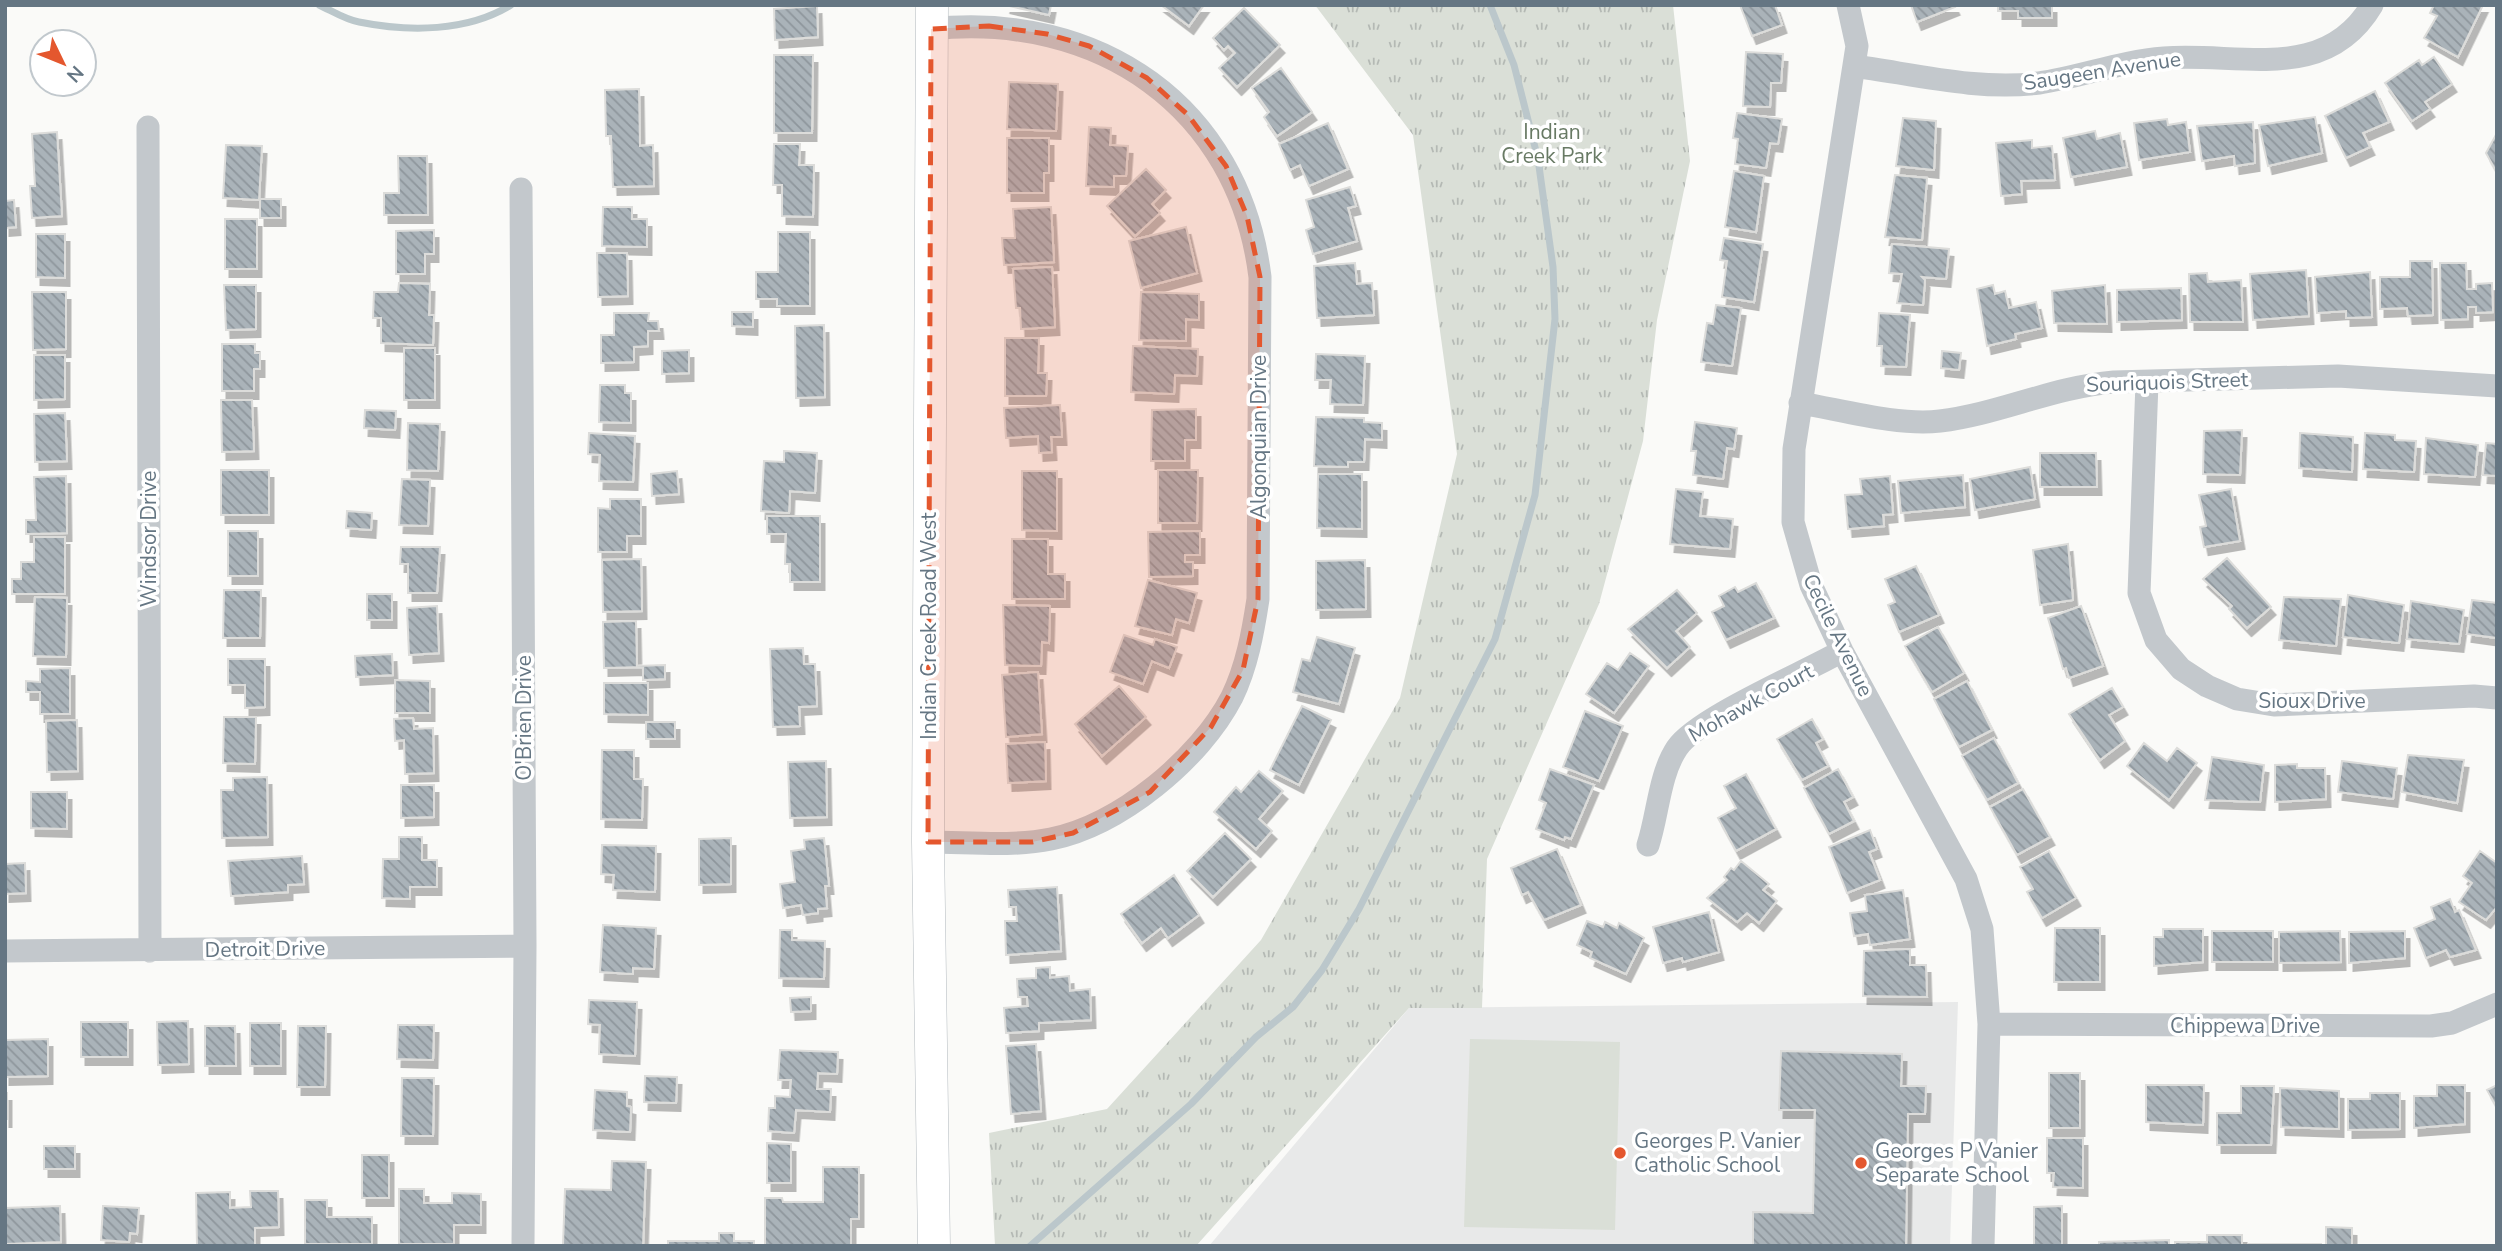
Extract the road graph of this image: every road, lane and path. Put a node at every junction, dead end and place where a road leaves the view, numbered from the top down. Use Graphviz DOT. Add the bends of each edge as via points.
graph roads {
  1 [pos="1848,5"];
  2 [pos="2372,5"];
  3 [pos="931,17"];
  4 [pos="1854,66"];
  5 [pos="148,127"];
  6 [pos="521,190"];
  7 [pos="2147,383"];
  8 [pos="2497,386"];
  9 [pos="1800,403"];
  10 [pos="1842,651"];
  11 [pos="2497,698"];
  12 [pos="928,842"];
  13 [pos="1648,845"];
  14 [pos="526,946"];
  15 [pos="5,951"];
  16 [pos="150,951"];
  17 [pos="2497,1004"];
  18 [pos="1989,1024"];
  19 [pos="523,1246"];
  20 [pos="934,1246"];
  21 [pos="1983,1246"];
  1 -- 4 [label="street, Cecile Avenue" via="1857,46"];
  2 -- 4 [label="street, Saugeen Avenue" via="2349,35 2326,51 2299,58 2164,58 2018,84"];
  3 -- 12 [label="street, Indian Creek Road West"];
  3 -- 12 [label="street, Algonquian Drive" via="1047,34 1089,46 1147,78 1188,115 1226,166 1256,247 1260,291 1258,598 1253,633 1231,698 1166,778 1092,825 1032,842"];
  4 -- 9 [label="street, Cecile Avenue"];
  5 -- 16 [label="street, Windsor Drive"];
  6 -- 14 [label="street, O'Brien Drive"];
  7 -- 8 [label="street, Souriquois Street" via="2338,376"];
  7 -- 9 [label="street, Souriquois Street" via="2081,385 1937,422"];
  7 -- 11 [label="street, Sioux Drive" via="2139,593 2156,640 2181,669 2237,699 2274,705"];
  9 -- 10 [label="street, Cecile Avenue" via="1793,522 1811,585"];
  10 -- 13 [label="street, Mohawk Court" via="1685,738 1670,764"];
  10 -- 18 [label="street, Cecile Avenue" via="1966,879 1982,929"];
  12 -- 20 [label="street, Indian Creek Road West"];
  14 -- 16 [label="street, Detroit Drive"];
  14 -- 19 [label="street, O'Brien Drive"];
  15 -- 16 [label="street, Detroit Drive"];
  17 -- 18 [label="street, Chippewa Drive" via="2452,1023 2431,1026"];
  18 -- 21 [label="street, Cecile Avenue"];
}
